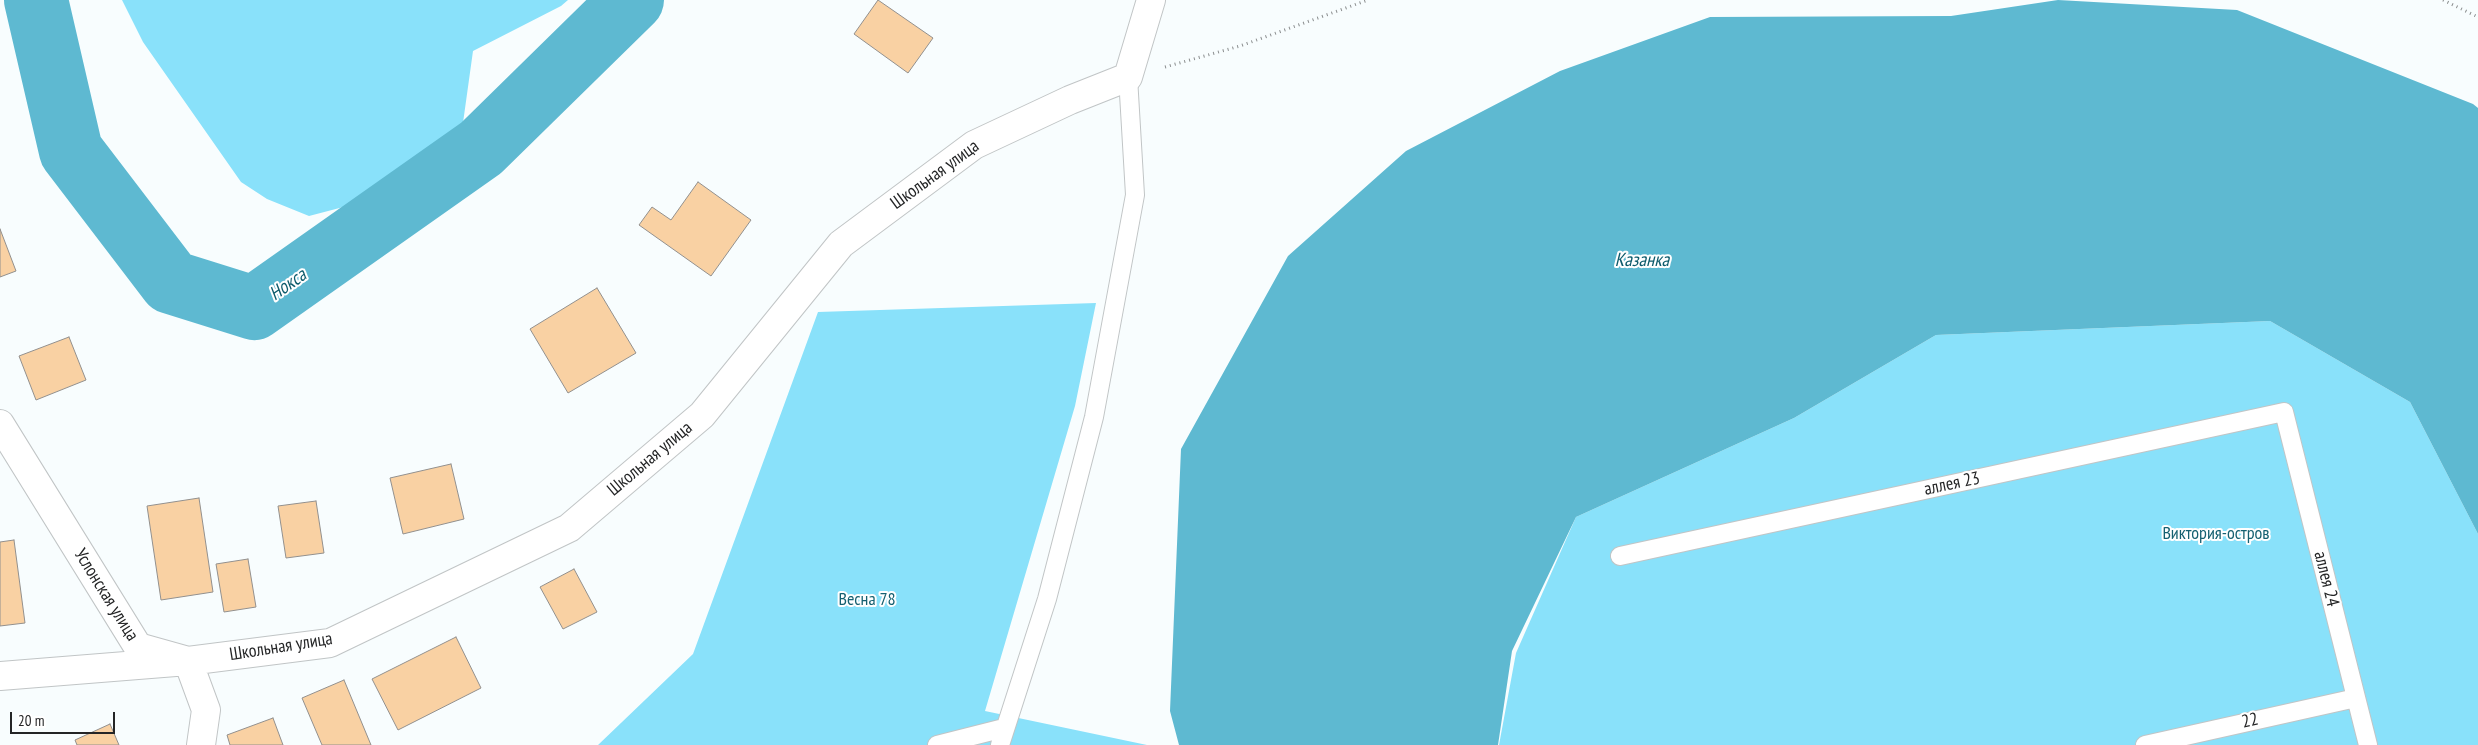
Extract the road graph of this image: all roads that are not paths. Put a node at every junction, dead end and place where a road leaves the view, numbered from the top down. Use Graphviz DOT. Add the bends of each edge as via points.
graph roads {
  1 [pos="1151,0"];
  2 [pos="1128,77"];
  3 [pos="2284,412"];
  4 [pos="0,424"];
  5 [pos="1620,556"];
  6 [pos="188,661"];
  7 [pos="0,676"];
  8 [pos="2356,698"];
  9 [pos="1002,737"];
  10 [pos="201,745"];
  11 [pos="937,745"];
  12 [pos="2145,745"];
  13 [pos="2368,745"];
  1 -- 2 [label="street"];
  2 -- 6 [label="street, Школьная улица" via="974,145 841,244 702,415 568,528 330,643"];
  2 -- 9 [label="lane" via="1135,195 1094,417 1048,599"];
  3 -- 5 [label="lane, аллея 23"];
  3 -- 8 [label="lane, аллея 24"];
  4 -- 6 [label="street, Услонская улица" via="138,647"];
  6 -- 7 [label="street, Школьная улица"];
  6 -- 10 [label="street" via="206,710"];
  8 -- 12 [label="lane, 22"];
  8 -- 13 [label="lane, аллея 24"];
  9 -- 11 [label="lane"];
}
